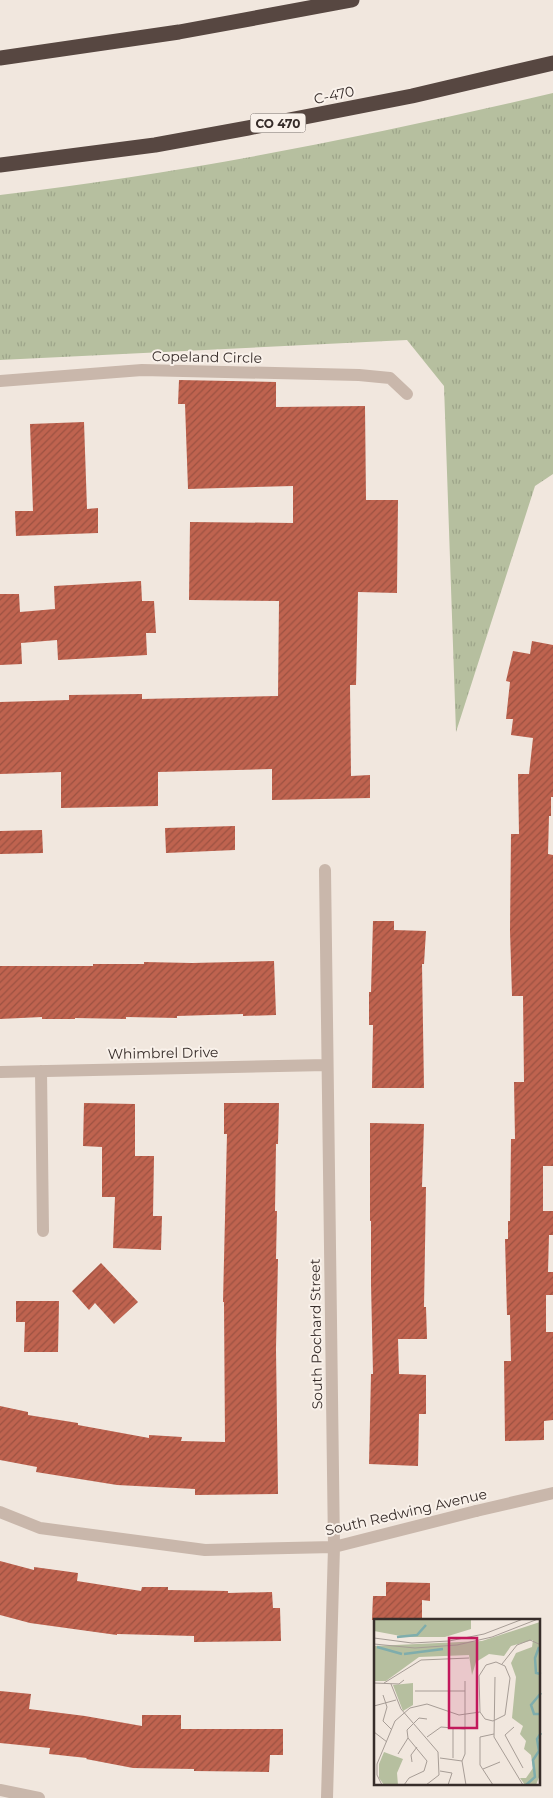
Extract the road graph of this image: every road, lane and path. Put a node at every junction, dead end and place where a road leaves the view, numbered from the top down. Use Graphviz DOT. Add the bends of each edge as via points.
graph roads {
  1 [pos="352,0"];
  2 [pos="0,58"];
  3 [pos="553,63"];
  4 [pos="0,165"];
  5 [pos="0,381"];
  6 [pos="407,394"];
  7 [pos="325,870"];
  8 [pos="326,1065"];
  9 [pos="41,1071"];
  10 [pos="0,1072"];
  11 [pos="43,1231"];
  12 [pos="553,1493"];
  13 [pos="0,1512"];
  14 [pos="334,1547"];
  15 [pos="0,1790"];
  16 [pos="39,1798"];
  17 [pos="327,1798"];
  1 -- 2 [label="highway" via="179,32"];
  3 -- 4 [label="highway, C-470 / CO 470" via="412,96 240,130 155,145"];
  5 -- 6 [label="street, Copeland Circle" via="142,370 359,375 390,378"];
  7 -- 8 [label="street, South Pochard Street"];
  8 -- 9 [label="street, Whimbrel Drive"];
  8 -- 14 [label="street, South Pochard Street"];
  9 -- 10 [label="street, Whimbrel Drive"];
  9 -- 11 [label="street"];
  12 -- 14 [label="street, South Redwing Avenue"];
  13 -- 14 [label="street, South Redwing Avenue" via="40,1528 205,1550"];
  14 -- 17 [label="street, South Pochard Street"];
  15 -- 16 [label="street"];
}
